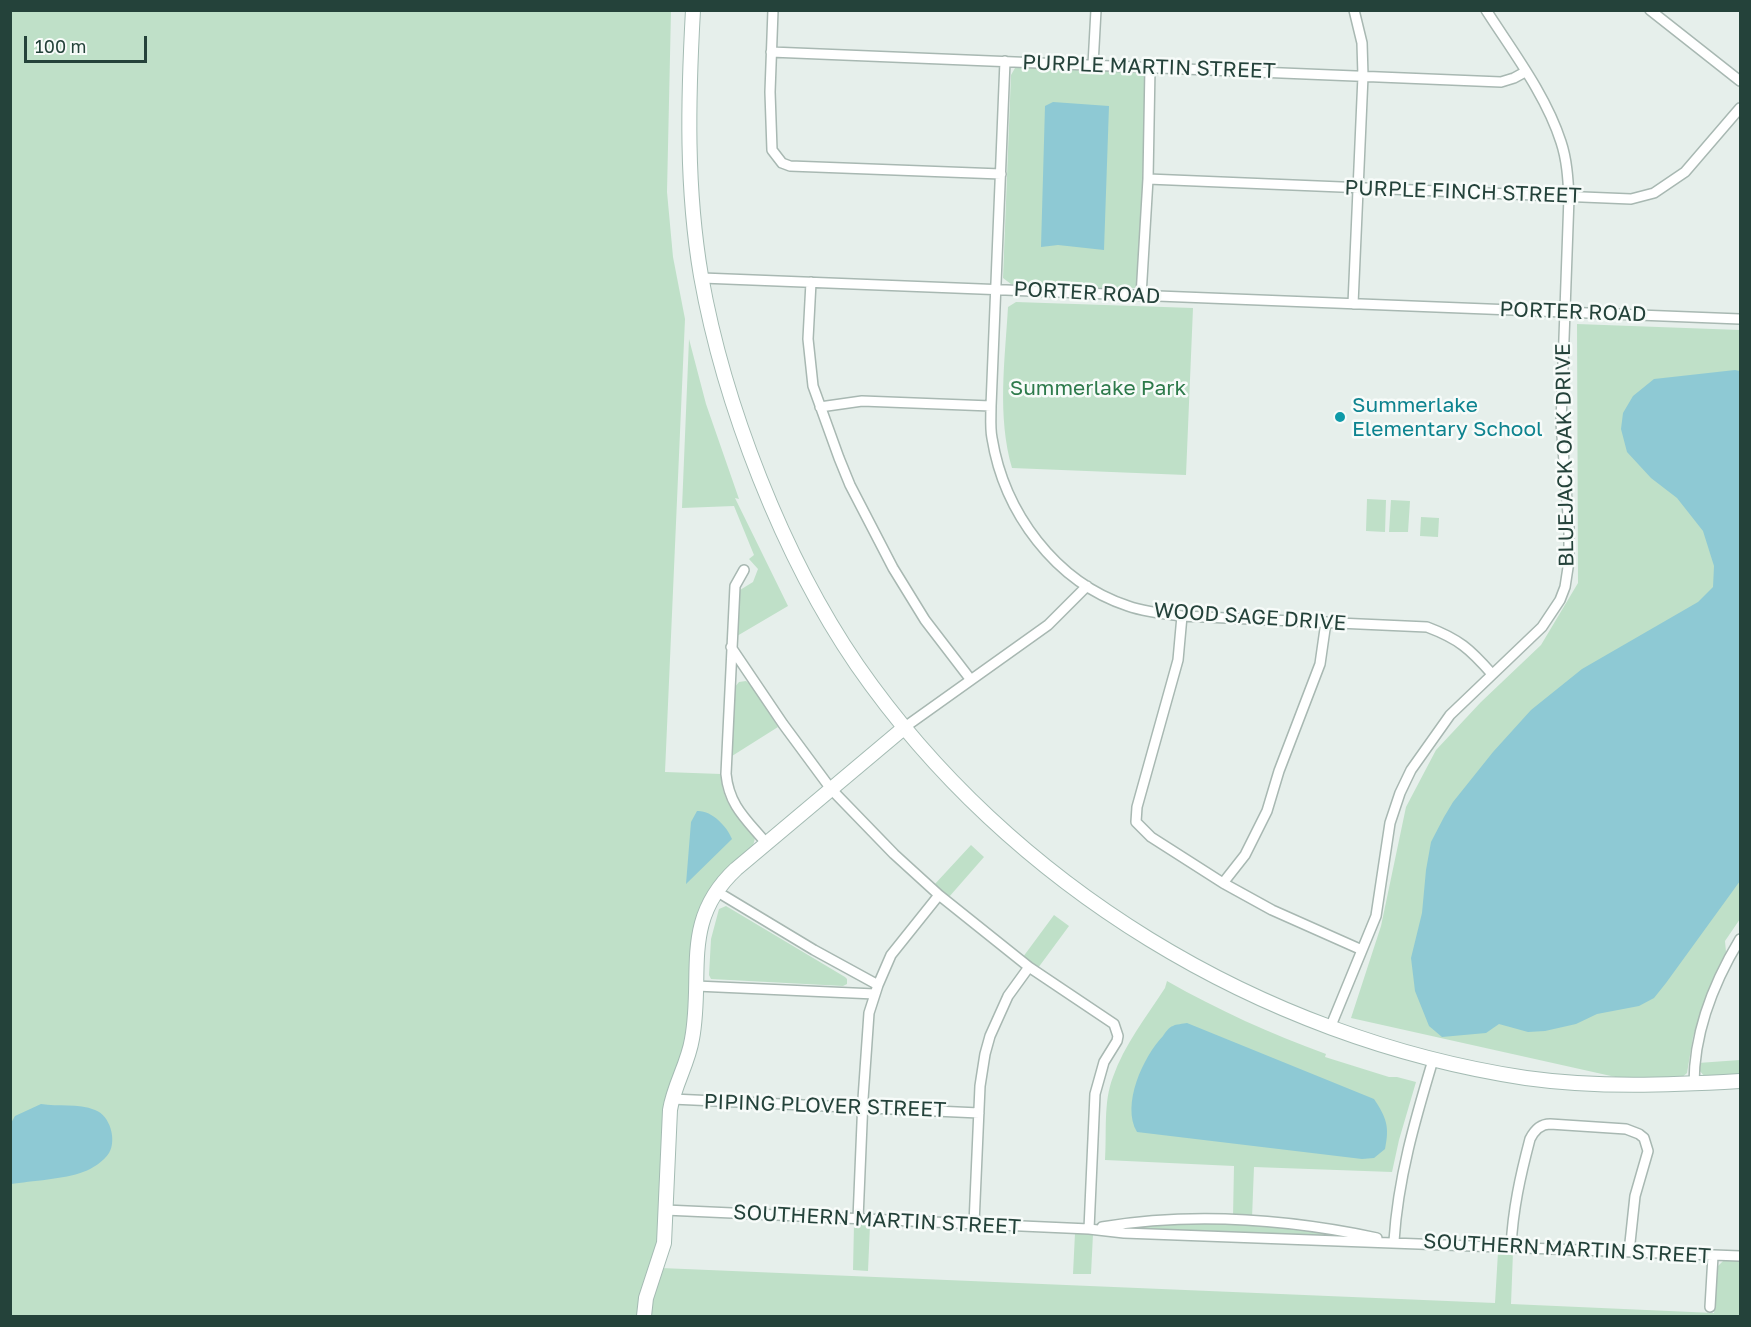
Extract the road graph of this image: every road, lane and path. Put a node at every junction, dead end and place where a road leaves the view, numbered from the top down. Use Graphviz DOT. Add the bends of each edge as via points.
graph roads {
  1 [pos="693,10"];
  2 [pos="772,10"];
  3 [pos="1096,10"];
  4 [pos="1354,10"];
  5 [pos="1486,10"];
  6 [pos="1650,10"];
  7 [pos="771,52"];
  8 [pos="1005,61"];
  9 [pos="1093,65"];
  10 [pos="1150,67"];
  11 [pos="1526,72"];
  12 [pos="1363,76"];
  13 [pos="1740,81"];
  14 [pos="1740,108"];
  15 [pos="1002,174"];
  16 [pos="1148,180"];
  17 [pos="1358,188"];
  18 [pos="1569,197"];
  19 [pos="702,278"];
  20 [pos="811,282"];
  21 [pos="997,289"];
  22 [pos="1141,296"];
  23 [pos="1353,304"];
  24 [pos="1564,312"];
  25 [pos="1740,318"];
  26 [pos="991,406"];
  27 [pos="820,407"];
  28 [pos="744,570"];
  29 [pos="1087,586"];
  30 [pos="1182,616"];
  31 [pos="1326,622"];
  32 [pos="731,647"];
  33 [pos="1492,674"];
  34 [pos="971,680"];
  35 [pos="905,727"];
  36 [pos="831,789"];
  37 [pos="766,843"];
  38 [pos="1223,883"];
  39 [pos="716,891"];
  40 [pos="939,895"];
  41 [pos="1740,939"];
  42 [pos="1362,950"];
  43 [pos="1731,955"];
  44 [pos="1740,959"];
  45 [pos="1029,967"];
  46 [pos="696,986"];
  47 [pos="876,990"];
  48 [pos="1330,1028"];
  49 [pos="1433,1060"];
  50 [pos="1740,1081"];
  51 [pos="1694,1084"];
  52 [pos="672,1099"];
  53 [pos="862,1107"];
  54 [pos="978,1113"];
  55 [pos="666,1210"];
  56 [pos="858,1219"];
  57 [pos="974,1224"];
  58 [pos="1089,1229"];
  59 [pos="1394,1241"];
  60 [pos="1511,1247"];
  61 [pos="1629,1252"];
  62 [pos="1713,1256"];
  63 [pos="1740,1256"];
  64 [pos="1710,1307"];
  65 [pos="644,1317"];
  1 -- 19 [label="main road" via="688,96 690,188"];
  2 -- 7 [label="street"];
  3 -- 9 [label="street"];
  4 -- 12 [label="street" via="1362,43"];
  5 -- 11 [label="street, BLUEJACK OAK DRIVE"];
  6 -- 13 [label="street"];
  7 -- 8 [label="street, PURPLE MARTIN STREET"];
  7 -- 15 [label="street" via="772,150 782,163"];
  8 -- 9 [label="street, PURPLE MARTIN STREET"];
  8 -- 15 [label="street, WOOD SAGE DRIVE"];
  9 -- 10 [label="street, PURPLE MARTIN STREET"];
  10 -- 12 [label="street, PURPLE MARTIN STREET"];
  10 -- 16 [label="street"];
  11 -- 12 [label="street, PURPLE MARTIN STREET" via="1501,82"];
  11 -- 18 [label="street, BLUEJACK OAK DRIVE" via="1562,144"];
  12 -- 17 [label="street"];
  14 -- 18 [label="street, PURPLE FINCH STREET" via="1685,172 1654,193 1631,198"];
  15 -- 21 [label="street, WOOD SAGE DRIVE"];
  16 -- 17 [label="street, PURPLE FINCH STREET"];
  16 -- 22 [label="street"];
  17 -- 18 [label="street, PURPLE FINCH STREET"];
  17 -- 23 [label="street"];
  18 -- 24 [label="street, BLUEJACK OAK DRIVE"];
  19 -- 20 [label="street, PORTER ROAD"];
  19 -- 35 [label="main road" via="717,350 738,417 793,554 857,664"];
  20 -- 21 [label="street, PORTER ROAD"];
  20 -- 27 [label="street" via="809,365"];
  21 -- 22 [label="street, PORTER ROAD"];
  21 -- 26 [label="street, WOOD SAGE DRIVE"];
  22 -- 23 [label="street, PORTER ROAD"];
  23 -- 24 [label="street, PORTER ROAD"];
  24 -- 25 [label="street, PORTER ROAD"];
  24 -- 33 [label="street, BLUEJACK OAK DRIVE" via="1562,423 1569,528 1565,587 1542,627"];
  26 -- 27 [label="street" via="862,400"];
  26 -- 29 [label="street, WOOD SAGE DRIVE" via="991,436 1014,506 1041,548"];
  27 -- 34 [label="street" via="850,485 893,568 925,620"];
  28 -- 32 [label="street" via="735,586"];
  29 -- 30 [label="street, WOOD SAGE DRIVE" via="1129,607"];
  29 -- 34 [label="street" via="1048,625"];
  30 -- 31 [label="street, WOOD SAGE DRIVE"];
  30 -- 38 [label="street" via="1178,660 1136,822 1150,837"];
  31 -- 33 [label="street, WOOD SAGE DRIVE" via="1426,627 1462,643"];
  31 -- 38 [label="street" via="1320,664 1267,811 1245,855"];
  32 -- 36 [label="street"];
  32 -- 37 [label="street" via="727,787 735,806"];
  33 -- 42 [label="street, BLUEJACK OAK DRIVE" via="1450,715 1411,770 1390,823 1376,916"];
  34 -- 35 [label="street"];
  35 -- 36 [label="main road"];
  35 -- 48 [label="main road" via="976,806 1031,855 1106,911 1220,979"];
  36 -- 37 [label="main road"];
  36 -- 40 [label="street"];
  37 -- 39 [label="main road"];
  38 -- 42 [label="street" via="1272,910"];
  39 -- 46 [label="main road" via="700,926"];
  39 -- 47 [label="street"];
  40 -- 45 [label="street"];
  40 -- 47 [label="street" via="902,940"];
  41 -- 43 [label="street"];
  42 -- 48 [label="street, BLUEJACK OAK DRIVE"];
  43 -- 44 [label="street"];
  43 -- 51 [label="street" via="1719,977 1701,1031"];
  45 -- 54 [label="street" via="1008,996 990,1036"];
  45 -- 58 [label="street" via="1109,1020 1118,1035 1104,1062 1095,1094"];
  46 -- 47 [label="street"];
  46 -- 52 [label="main road" via="692,1042"];
  47 -- 53 [label="street" via="867,1029"];
  48 -- 49 [label="main road"];
  49 -- 51 [label="main road" via="1540,1079"];
  49 -- 59 [label="street" via="1403,1168"];
  50 -- 51 [label="main road"];
  52 -- 53 [label="street, PIPING PLOVER STREET"];
  52 -- 55 [label="main road"];
  53 -- 54 [label="street, PIPING PLOVER STREET"];
  53 -- 56 [label="street"];
  54 -- 57 [label="street"];
  55 -- 56 [label="street, SOUTHERN MARTIN STREET"];
  55 -- 65 [label="main road" via="664,1243 646,1298"];
  56 -- 57 [label="street, SOUTHERN MARTIN STREET"];
  57 -- 58 [label="street, SOUTHERN MARTIN STREET"];
  58 -- 59 [label="street, SOUTHERN MARTIN STREET"];
  58 -- 59 [label="street, SOUTHERN MARTIN STREET" via="1158,1221 1234,1220 1328,1228"];
  59 -- 60 [label="street, SOUTHERN MARTIN STREET"];
  60 -- 61 [label="street, SOUTHERN MARTIN STREET"];
  60 -- 61 [label="street" via="1517,1186 1530,1139 1541,1126 1550,1124 1626,1129 1644,1138 1648,1151 1635,1196"];
  61 -- 62 [label="street, SOUTHERN MARTIN STREET"];
  62 -- 63 [label="street, SOUTHERN MARTIN STREET"];
  62 -- 64 [label="street"];
}
